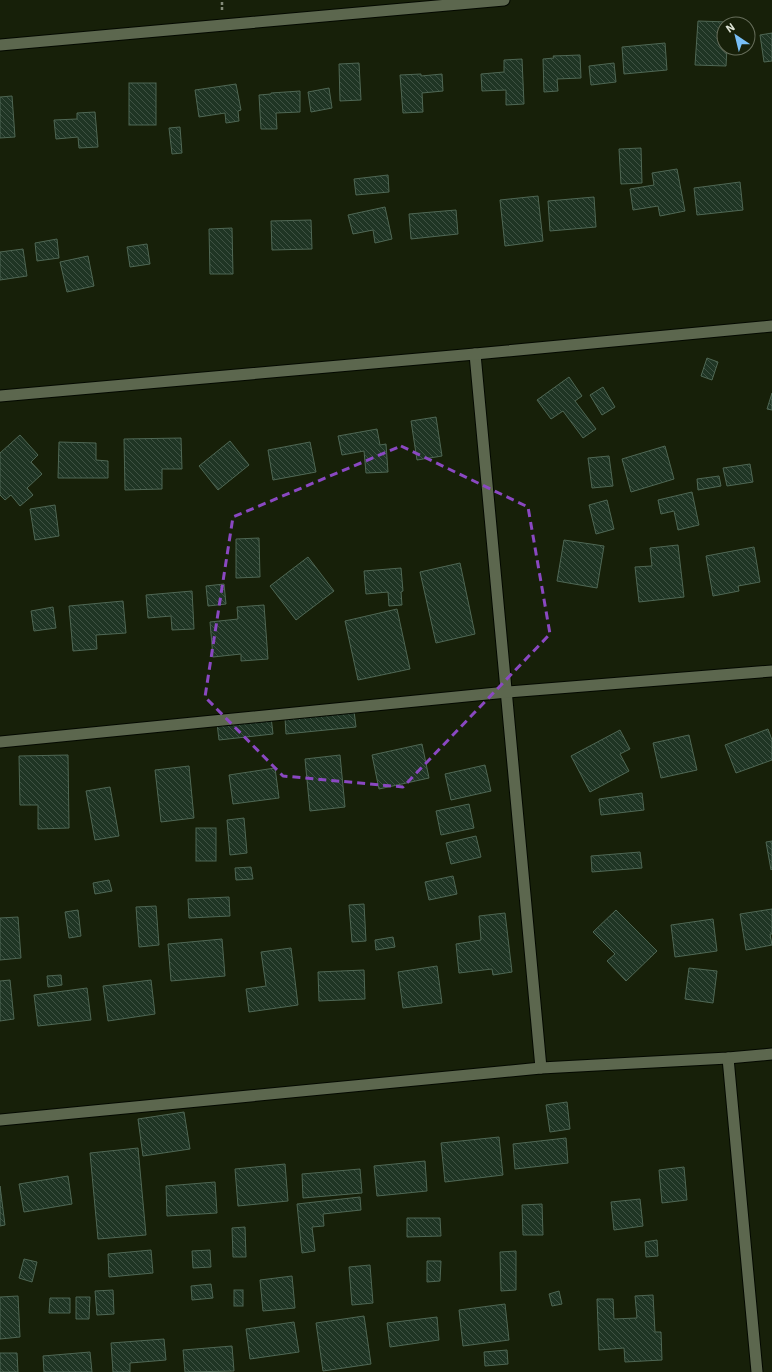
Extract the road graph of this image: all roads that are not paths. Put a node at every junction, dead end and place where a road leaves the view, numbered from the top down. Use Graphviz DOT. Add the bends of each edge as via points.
graph roads {
  1 [pos="504,0"];
  2 [pos="0,45"];
  3 [pos="772,326"];
  4 [pos="475,354"];
  5 [pos="0,396"];
  6 [pos="772,671"];
  7 [pos="507,692"];
  8 [pos="0,742"];
  9 [pos="772,1054"];
  10 [pos="728,1058"];
  11 [pos="541,1068"];
  12 [pos="0,1120"];
  13 [pos="757,1372"];
  1 -- 2 [label="street"];
  3 -- 4 [label="street"];
  4 -- 5 [label="street"];
  4 -- 7 [label="street"];
  6 -- 7 [label="street"];
  7 -- 8 [label="street"];
  7 -- 11 [label="street"];
  9 -- 10 [label="street"];
  10 -- 11 [label="street"];
  10 -- 13 [label="street"];
  11 -- 12 [label="street"];
}
